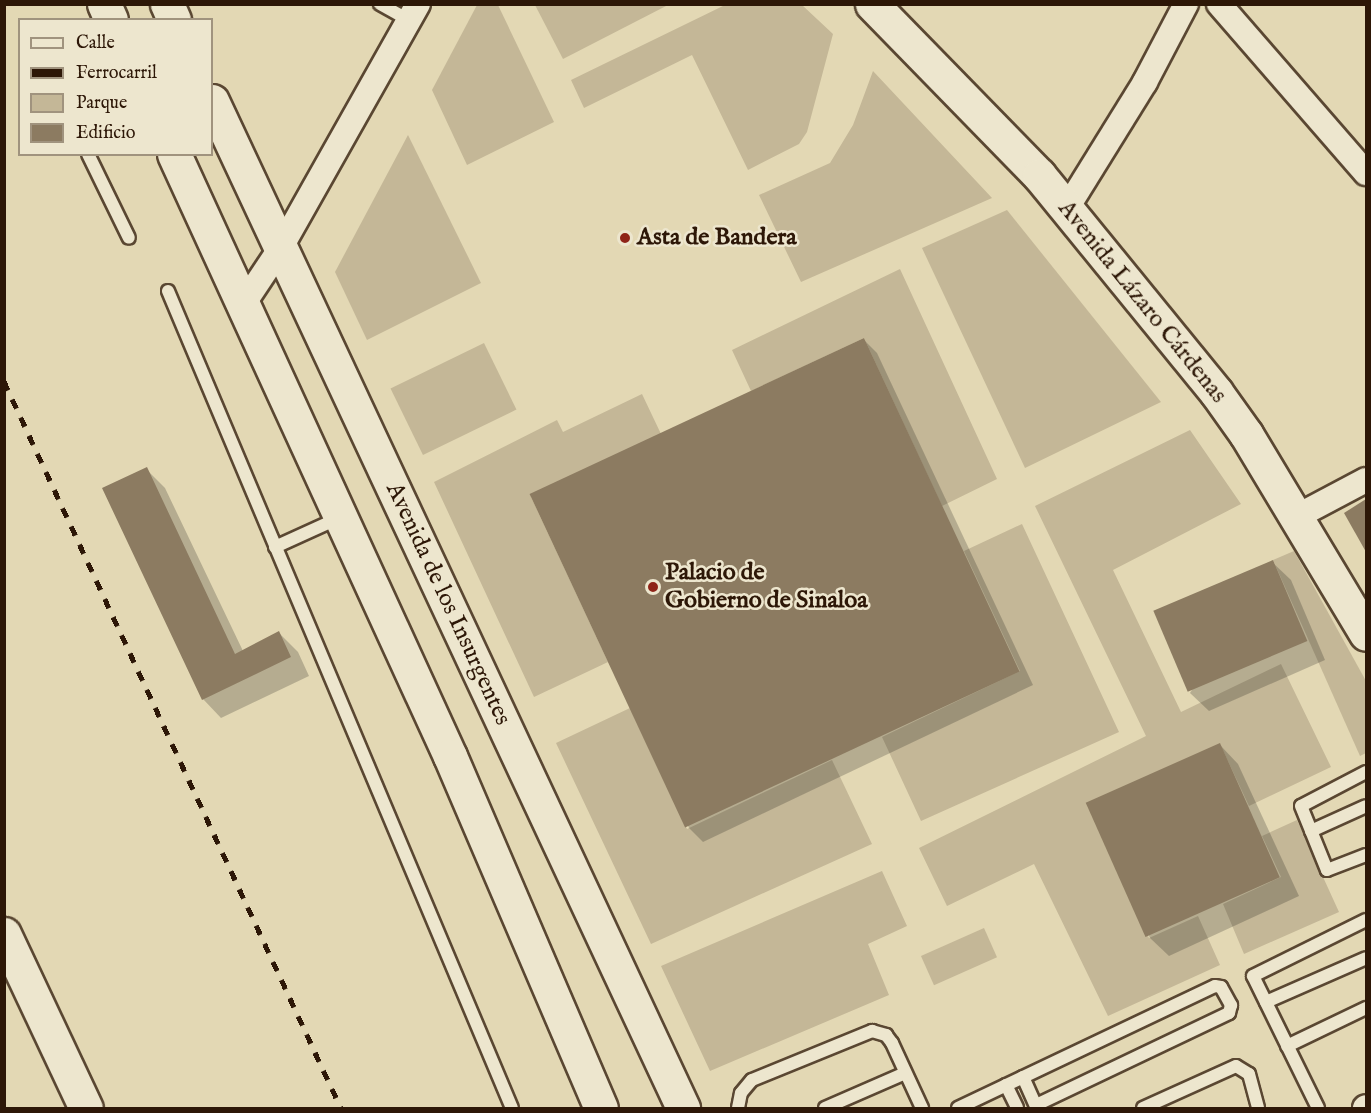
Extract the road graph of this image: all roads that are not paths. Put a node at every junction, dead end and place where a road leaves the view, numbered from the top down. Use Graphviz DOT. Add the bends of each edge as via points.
graph roads {
  1 [pos="104,4"];
  2 [pos="167,4"];
  3 [pos="380,4"];
  4 [pos="872,4"];
  5 [pos="1186,4"];
  6 [pos="1219,4"];
  7 [pos="414,12"];
  8 [pos="110,18"];
  9 [pos="173,18"];
  10 [pos="213,103"];
  11 [pos="89,156"];
  12 [pos="175,156"];
  13 [pos="1366,173"];
  14 [pos="1067,208"];
  15 [pos="129,237"];
  16 [pos="280,249"];
  17 [pos="168,291"];
  18 [pos="244,303"];
  19 [pos="1366,480"];
  20 [pos="342,517"];
  21 [pos="1296,517"];
  22 [pos="275,547"];
  23 [pos="1366,634"];
  24 [pos="1366,772"];
  25 [pos="1366,806"];
  26 [pos="1311,831"];
  27 [pos="1366,855"];
  28 [pos="1366,920"];
  29 [pos="4,934"];
  30 [pos="1366,958"];
  31 [pos="1266,1002"];
  32 [pos="1366,1008"];
  33 [pos="1287,1046"];
  34 [pos="905,1073"];
  35 [pos="1023,1077"];
  36 [pos="1006,1085"];
  37 [pos="1037,1107"];
  38 [pos="86,1108"];
  39 [pos="512,1108"];
  40 [pos="601,1108"];
  41 [pos="683,1108"];
  42 [pos="738,1108"];
  43 [pos="825,1108"];
  44 [pos="922,1108"];
  45 [pos="958,1108"];
  46 [pos="1017,1108"];
  47 [pos="1143,1108"];
  48 [pos="1258,1108"];
  49 [pos="1318,1108"];
  1 -- 8 [label="main road"];
  2 -- 9 [label="main road"];
  3 -- 7 [label="lane"];
  4 -- 14 [label="main road, Avenida Lázaro Cárdenas" via="974,106"];
  5 -- 14 [label="street" via="1145,82"];
  6 -- 13 [label="street"];
  7 -- 16 [label="street"];
  10 -- 16 [label="main road, Avenida de los Insurgentes"];
  11 -- 15 [label="lane"];
  12 -- 18 [label="main road"];
  14 -- 21 [label="main road, Avenida Lázaro Cárdenas" via="1216,392"];
  16 -- 18 [label="street"];
  16 -- 41 [label="main road, Avenida de los Insurgentes"];
  17 -- 22 [label="lane"];
  18 -- 20 [label="main road"];
  19 -- 21 [label="street"];
  20 -- 22 [label="lane"];
  20 -- 40 [label="main road"];
  21 -- 23 [label="main road, Avenida Lázaro Cárdenas"];
  22 -- 39 [label="lane"];
  24 -- 26 [label="lane" via="1302,804"];
  25 -- 26 [label="lane"];
  26 -- 27 [label="lane" via="1329,871"];
  28 -- 31 [label="lane" via="1254,973"];
  29 -- 38 [label="main road"];
  30 -- 31 [label="lane"];
  31 -- 33 [label="lane"];
  32 -- 33 [label="lane"];
  33 -- 49 [label="lane"];
  34 -- 42 [label="lane" via="886,1035 872,1031 752,1080 741,1093"];
  34 -- 43 [label="lane"];
  34 -- 44 [label="lane"];
  35 -- 36 [label="lane"];
  35 -- 37 [label="lane"];
  35 -- 37 [label="lane" via="1218,985 1231,1005 1229,1013"];
  36 -- 45 [label="lane"];
  36 -- 46 [label="lane"];
  47 -- 48 [label="lane" via="1236,1066 1249,1074"];
}
